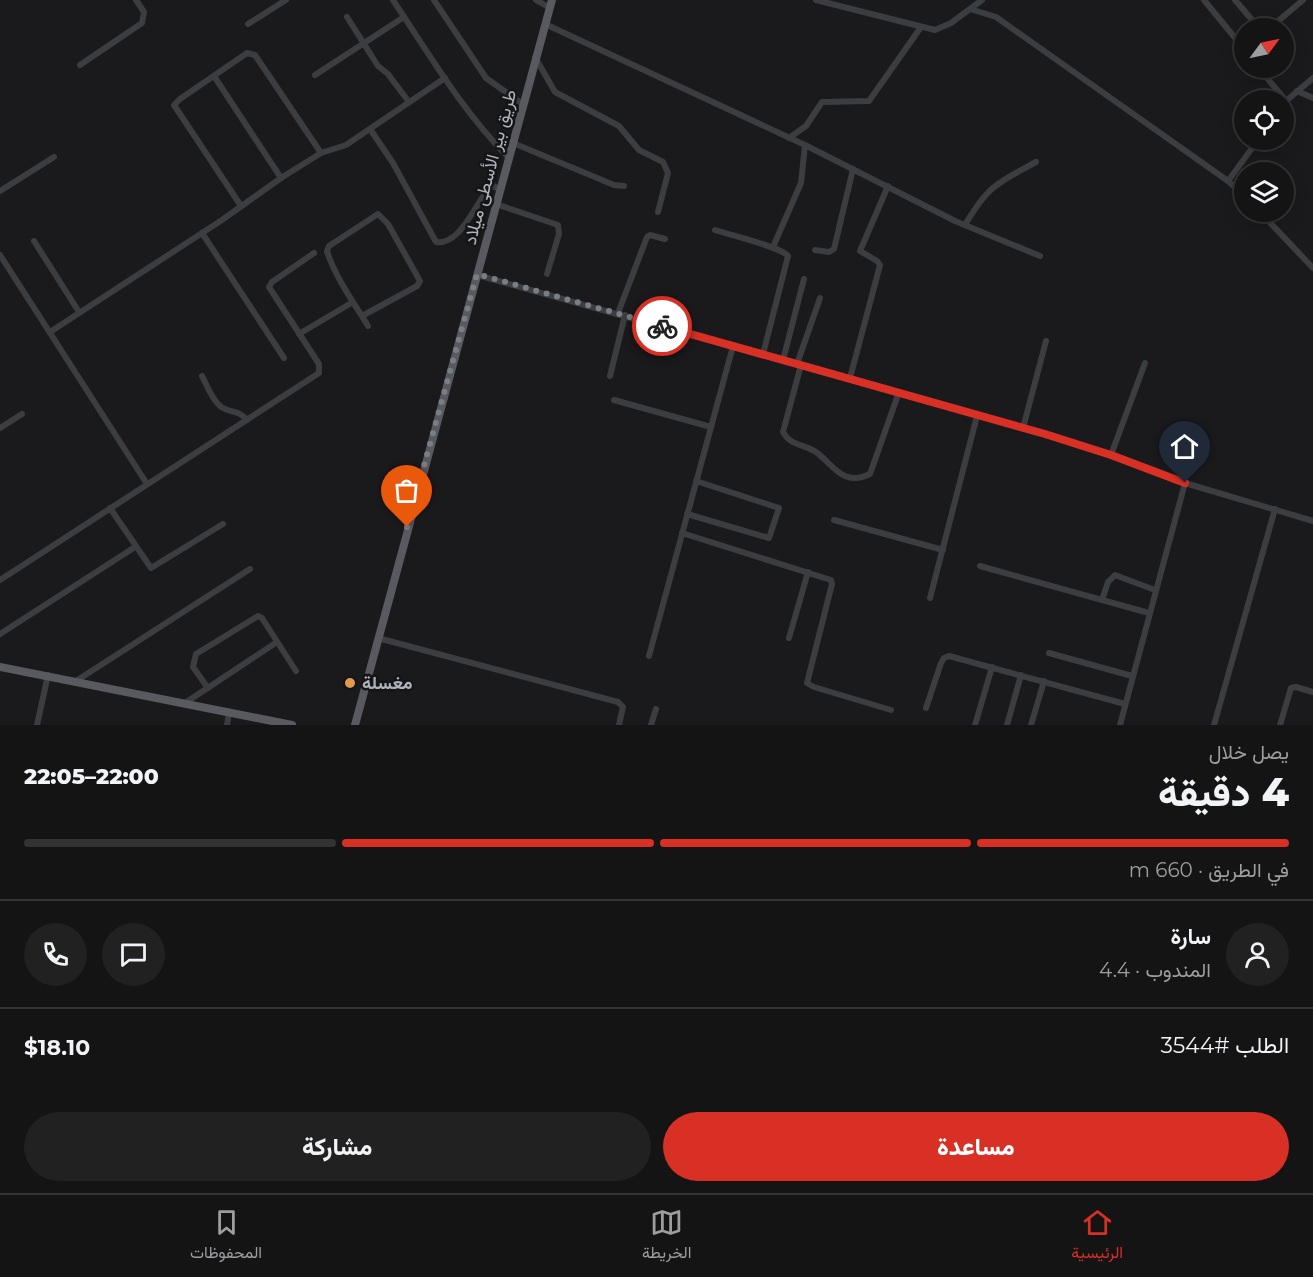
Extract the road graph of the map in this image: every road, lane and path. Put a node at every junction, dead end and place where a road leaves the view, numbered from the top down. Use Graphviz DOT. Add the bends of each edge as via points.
graph roads {
  1 [pos="136,0"];
  2 [pos="286,0"];
  3 [pos="393,0"];
  4 [pos="434,0"];
  5 [pos="536,0"];
  6 [pos="816,0"];
  7 [pos="982,0"];
  8 [pos="1204,0"];
  9 [pos="1303,0"];
  10 [pos="1237,1"];
  11 [pos="551,4"];
  12 [pos="970,9"];
  13 [pos="347,17"];
  14 [pos="404,17"];
  15 [pos="1251,18"];
  16 [pos="1282,18"];
  17 [pos="248,24"];
  18 [pos="545,24"];
  19 [pos="921,27"];
  20 [pos="1234,37"];
  21 [pos="364,44"];
  22 [pos="536,57"];
  23 [pos="80,64"];
  24 [pos="315,75"];
  25 [pos="214,76"];
  26 [pos="445,78"];
  27 [pos="1267,78"];
  28 [pos="1313,78"];
  29 [pos="1276,90"];
  30 [pos="1297,91"];
  31 [pos="1294,94"];
  32 [pos="1313,98"];
  33 [pos="409,102"];
  34 [pos="524,105"];
  35 [pos="370,129"];
  36 [pos="789,138"];
  37 [pos="513,143"];
  38 [pos="805,145"];
  39 [pos="1251,150"];
  40 [pos="321,153"];
  41 [pos="54,157"];
  42 [pos="509,158"];
  43 [pos="1036,162"];
  44 [pos="853,169"];
  45 [pos="281,178"];
  46 [pos="1228,181"];
  47 [pos="624,186"];
  48 [pos="888,186"];
  49 [pos="1234,186"];
  50 [pos="500,190"];
  51 [pos="0,191"];
  52 [pos="496,204"];
  53 [pos="241,206"];
  54 [pos="658,212"];
  55 [pos="1269,222"];
  56 [pos="965,225"];
  57 [pos="715,230"];
  58 [pos="202,233"];
  59 [pos="665,239"];
  60 [pos="34,241"];
  61 [pos="773,247"];
  62 [pos="815,250"];
  63 [pos="314,253"];
  64 [pos="0,255"];
  65 [pos="1040,256"];
  66 [pos="1313,268"];
  67 [pos="477,274"];
  68 [pos="548,274"];
  69 [pos="804,279"];
  70 [pos="820,298"];
  71 [pos="352,302"];
  72 [pos="79,312"];
  73 [pos="621,314"];
  74 [pos="362,316"];
  75 [pos="368,326"];
  76 [pos="50,332"];
  77 [pos="299,334"];
  78 [pos="1047,341"];
  79 [pos="733,346"];
  80 [pos="763,354"];
  81 [pos="284,358"];
  82 [pos="783,360"];
  83 [pos="1145,363"];
  84 [pos="799,364"];
  85 [pos="202,376"];
  86 [pos="610,376"];
  87 [pos="850,378"];
  88 [pos="899,392"];
  89 [pos="614,400"];
  90 [pos="22,414"];
  91 [pos="977,416"];
  92 [pos="247,420"];
  93 [pos="711,427"];
  94 [pos="0,428"];
  95 [pos="1023,428"];
  96 [pos="1111,455"];
  97 [pos="696,481"];
  98 [pos="1185,483"];
  99 [pos="147,484"];
  100 [pos="110,508"];
  101 [pos="1275,509"];
  102 [pos="687,514"];
  103 [pos="834,520"];
  104 [pos="1313,521"];
  105 [pos="223,524"];
  106 [pos="682,533"];
  107 [pos="135,547"];
  108 [pos="943,550"];
  109 [pos="980,566"];
  110 [pos="250,569"];
  111 [pos="808,572"];
  112 [pos="0,580"];
  113 [pos="1155,590"];
  114 [pos="930,598"];
  115 [pos="1102,600"];
  116 [pos="1149,613"];
  117 [pos="0,634"];
  118 [pos="378,638"];
  119 [pos="789,638"];
  120 [pos="277,642"];
  121 [pos="1049,653"];
  122 [pos="649,656"];
  123 [pos="0,667"];
  124 [pos="992,667"];
  125 [pos="296,671"];
  126 [pos="48,675"];
  127 [pos="1021,675"];
  128 [pos="1132,676"];
  129 [pos="76,681"];
  130 [pos="1044,681"];
  131 [pos="208,688"];
  132 [pos="1313,692"];
  133 [pos="186,703"];
  134 [pos="1125,704"];
  135 [pos="926,708"];
  136 [pos="656,709"];
  137 [pos="891,710"];
  138 [pos="229,713"];
  139 [pos="355,724"];
  140 [pos="1006,724"];
  141 [pos="38,725"];
  142 [pos="227,725"];
  143 [pos="292,725"];
  144 [pos="619,725"];
  145 [pos="651,725"];
  146 [pos="975,725"];
  147 [pos="1031,725"];
  148 [pos="1120,725"];
  149 [pos="1214,725"];
  150 [pos="1280,725"];
  1 -- 23 [label="street" via="145,15 142,22"];
  2 -- 17 [label="street"];
  3 -- 14 [label="street"];
  4 -- 34 [label="street" via="486,78"];
  5 -- 11 [label="street"];
  6 -- 19 [label="street"];
  7 -- 12 [label="street"];
  8 -- 20 [label="street"];
  9 -- 16 [label="street"];
  10 -- 15 [label="street"];
  11 -- 18 [label="main road, طريق بير الأسطى ميلاد"];
  12 -- 19 [label="street" via="944,27"];
  12 -- 46 [label="street" via="996,17"];
  13 -- 21 [label="street"];
  14 -- 21 [label="street"];
  14 -- 26 [label="street"];
  18 -- 22 [label="main road, طريق بير الأسطى ميلاد"];
  18 -- 36 [label="street"];
  19 -- 36 [label="street" via="875,96 861,103 822,102 806,126"];
  21 -- 24 [label="street"];
  21 -- 33 [label="street"];
  22 -- 34 [label="main road, طريق بير الأسطى ميلاد"];
  22 -- 54 [label="street" via="555,92 619,126 639,150 663,162 668,173"];
  25 -- 40 [label="street" via="252,52"];
  25 -- 45 [label="street"];
  25 -- 53 [label="street" via="176,102 175,110"];
  26 -- 33 [label="street"];
  26 -- 42 [label="street" via="489,139"];
  27 -- 29 [label="street"];
  28 -- 30 [label="street"];
  30 -- 31 [label="street"];
  30 -- 32 [label="street"];
  33 -- 35 [label="street"];
  34 -- 37 [label="main road, طريق بير الأسطى ميلاد"];
  35 -- 40 [label="street"];
  35 -- 50 [label="street" via="436,242 444,242 459,231 490,188"];
  36 -- 38 [label="street"];
  37 -- 42 [label="main road, طريق بير الأسطى ميلاد"];
  37 -- 47 [label="street"];
  38 -- 44 [label="street"];
  38 -- 61 [label="street" via="801,183"];
  39 -- 46 [label="street"];
  40 -- 45 [label="street"];
  41 -- 51 [label="street"];
  42 -- 50 [label="main road, طريق بير الأسطى ميلاد"];
  43 -- 56 [label="street" via="992,187 981,197"];
  44 -- 48 [label="street"];
  44 -- 62 [label="street" via="834,249"];
  45 -- 53 [label="street"];
  46 -- 49 [label="street"];
  48 -- 56 [label="street"];
  48 -- 87 [label="street" via="860,251 880,265"];
  50 -- 52 [label="main road, طريق بير الأسطى ميلاد"];
  52 -- 67 [label="main road, طريق بير الأسطى ميلاد"];
  52 -- 68 [label="street" via="558,225"];
  53 -- 58 [label="street"];
  55 -- 66 [label="street"];
  56 -- 65 [label="street"];
  57 -- 61 [label="street"];
  58 -- 72 [label="street"];
  58 -- 81 [label="street"];
  59 -- 73 [label="street" via="647,237"];
  60 -- 72 [label="street"];
  61 -- 80 [label="street" via="785,253 789,261"];
  63 -- 77 [label="street" via="270,285"];
  64 -- 76 [label="street"];
  67 -- 73 [label="street"];
  67 -- 118 [label="main road, طريق بير الأسطى ميلاد"];
  69 -- 82 [label="street"];
  70 -- 84 [label="street"];
  71 -- 74 [label="street"];
  71 -- 74 [label="street" via="327,249 378,214 388,224 420,281"];
  71 -- 77 [label="street"];
  72 -- 76 [label="street"];
  73 -- 79 [label="street"];
  73 -- 86 [label="street"];
  74 -- 75 [label="street"];
  76 -- 99 [label="street"];
  77 -- 92 [label="street" via="319,364 319,373"];
  78 -- 95 [label="street"];
  79 -- 80 [label="street"];
  79 -- 93 [label="street"];
  80 -- 82 [label="street"];
  82 -- 84 [label="street"];
  83 -- 96 [label="street"];
  84 -- 87 [label="street"];
  84 -- 88 [label="street" via="783,432 793,443 819,454 842,475 870,474"];
  85 -- 92 [label="street" via="225,410 239,412"];
  87 -- 88 [label="street"];
  88 -- 91 [label="street"];
  89 -- 93 [label="street"];
  90 -- 94 [label="street"];
  91 -- 95 [label="street"];
  91 -- 108 [label="street"];
  92 -- 99 [label="street"];
  93 -- 97 [label="street"];
  95 -- 96 [label="street"];
  96 -- 98 [label="street"];
  97 -- 102 [label="street"];
  97 -- 102 [label="street" via="778,508 769,538"];
  98 -- 101 [label="street"];
  98 -- 113 [label="street"];
  99 -- 100 [label="street"];
  100 -- 107 [label="street"];
  100 -- 112 [label="street"];
  101 -- 104 [label="street"];
  101 -- 149 [label="street"];
  102 -- 106 [label="street"];
  103 -- 108 [label="street"];
  105 -- 107 [label="street" via="151,568"];
  106 -- 111 [label="street"];
  106 -- 122 [label="street"];
  107 -- 117 [label="street"];
  108 -- 114 [label="street"];
  109 -- 115 [label="street"];
  110 -- 129 [label="street"];
  111 -- 119 [label="street"];
  111 -- 137 [label="street" via="828,578 832,584 807,683"];
  113 -- 115 [label="street" via="1115,575"];
  113 -- 116 [label="street"];
  115 -- 116 [label="street"];
  116 -- 128 [label="street"];
  118 -- 139 [label="main road, طريق بير الأسطى ميلاد"];
  118 -- 144 [label="street" via="618,702 623,707"];
  120 -- 125 [label="street"];
  120 -- 131 [label="street"];
  120 -- 131 [label="street" via="258,616 196,654 193,667"];
  121 -- 128 [label="street"];
  123 -- 126 [label="main road"];
  124 -- 127 [label="street"];
  124 -- 135 [label="street" via="946,656"];
  124 -- 146 [label="street"];
  126 -- 129 [label="main road"];
  126 -- 141 [label="street"];
  127 -- 130 [label="street"];
  127 -- 140 [label="street"];
  128 -- 134 [label="street"];
  129 -- 133 [label="main road"];
  130 -- 134 [label="street"];
  130 -- 147 [label="street"];
  131 -- 133 [label="street"];
  132 -- 150 [label="street" via="1291,688"];
  133 -- 138 [label="main road"];
  134 -- 148 [label="street"];
  136 -- 145 [label="street"];
  138 -- 142 [label="street"];
  138 -- 143 [label="main road"];
}
